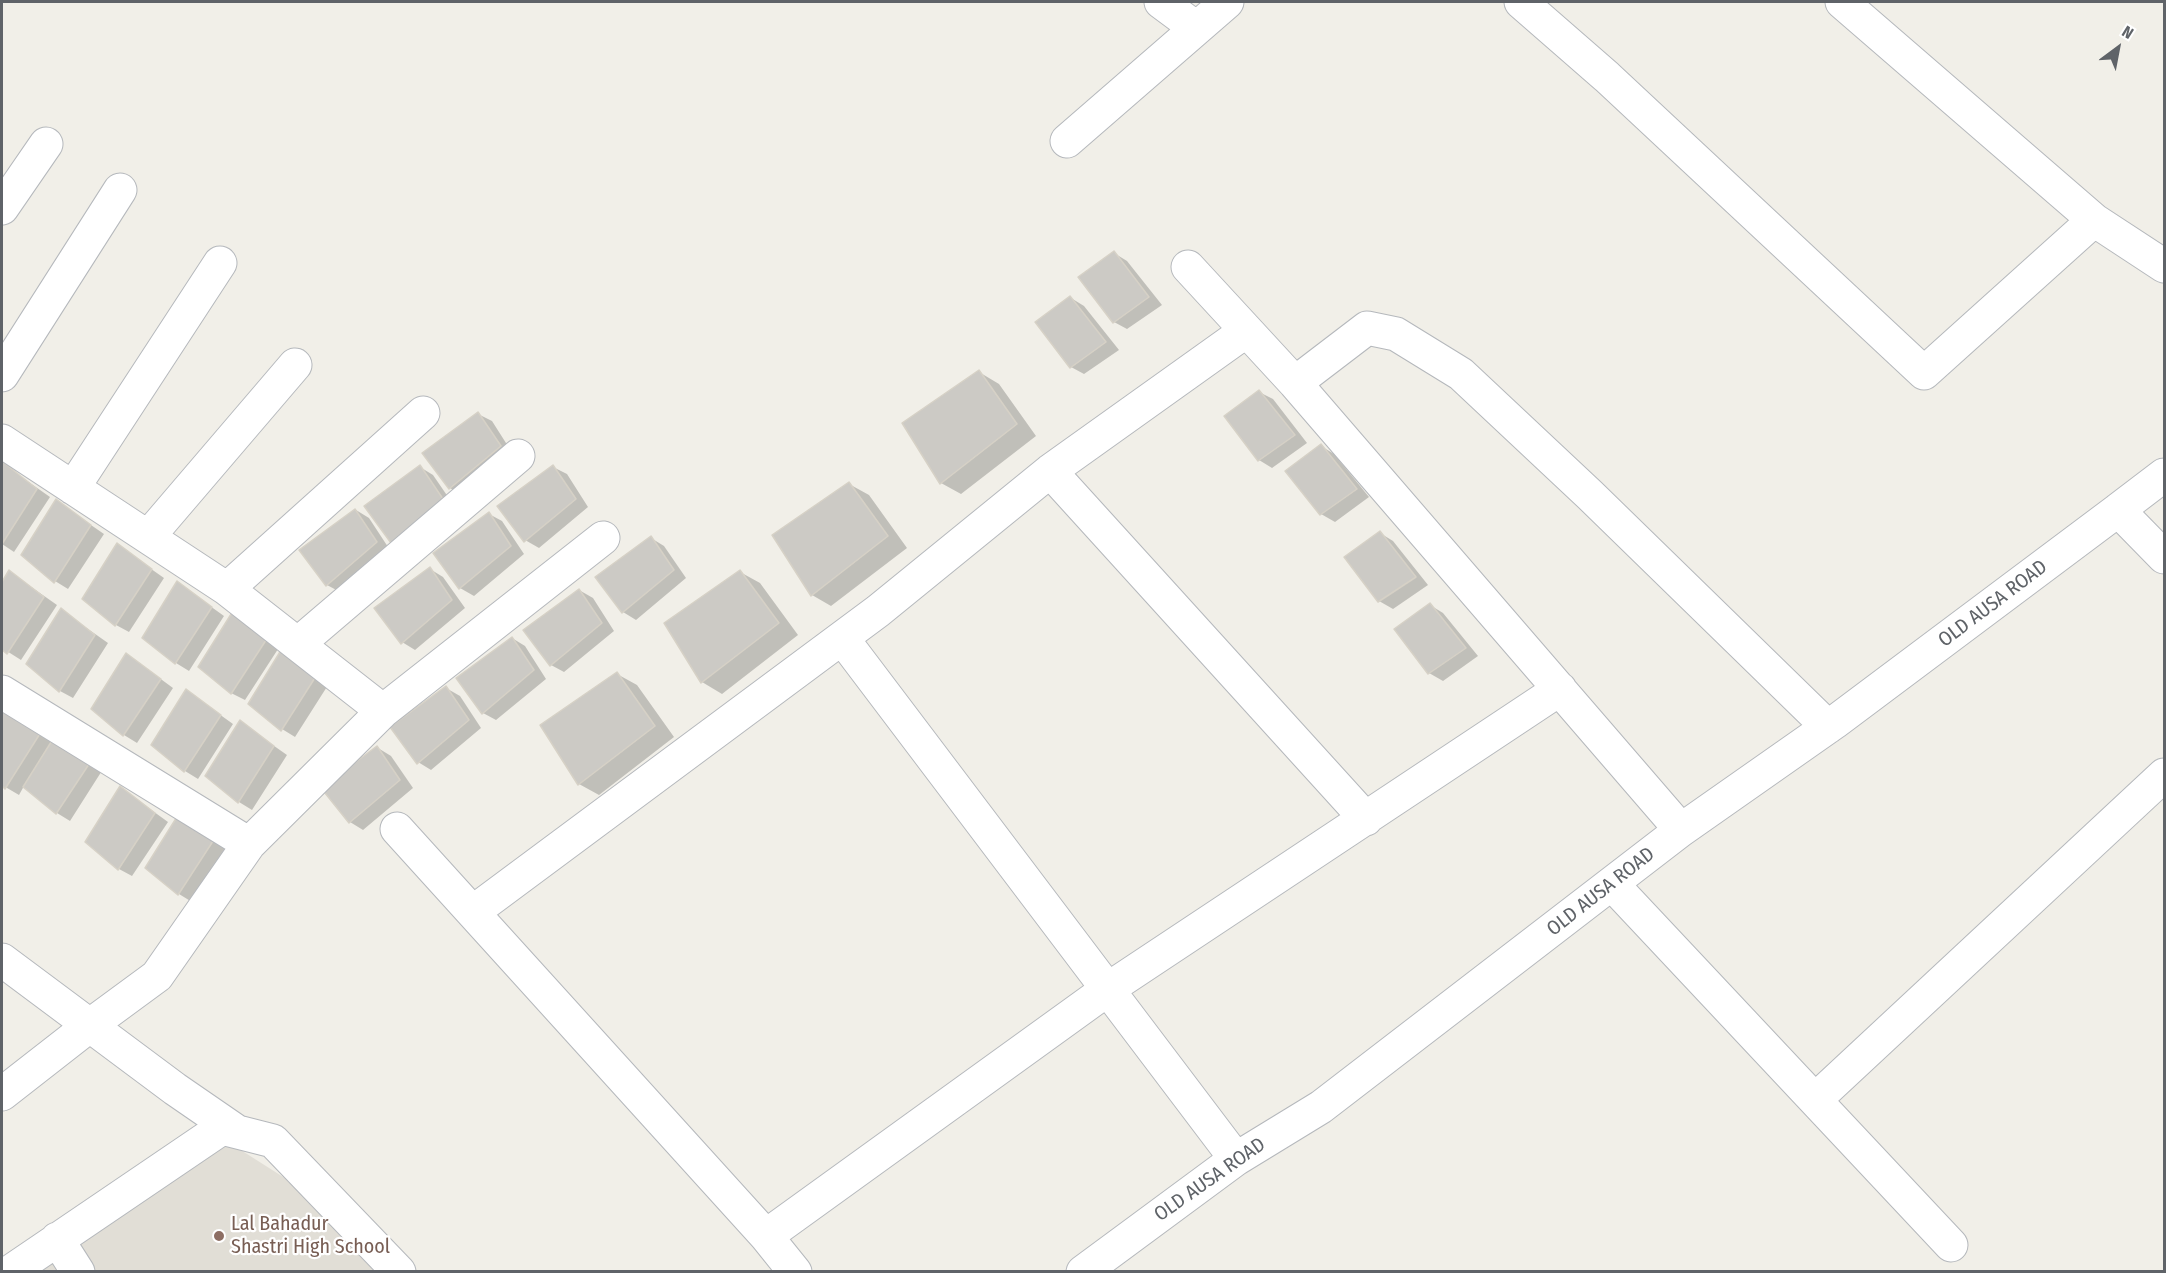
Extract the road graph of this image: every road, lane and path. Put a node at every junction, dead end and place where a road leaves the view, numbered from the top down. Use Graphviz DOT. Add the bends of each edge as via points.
graph roads {
  1 [pos="1161,2"];
  2 [pos="1227,2"];
  3 [pos="1521,2"];
  4 [pos="1842,2"];
  5 [pos="1196,28"];
  6 [pos="1067,141"];
  7 [pos="46,144"];
  8 [pos="120,190"];
  9 [pos="2,208"];
  10 [pos="2094,220"];
  11 [pos="219,263"];
  12 [pos="2164,266"];
  13 [pos="1188,267"];
  14 [pos="1246,331"];
  15 [pos="295,365"];
  16 [pos="2,375"];
  17 [pos="1295,383"];
  18 [pos="423,413"];
  19 [pos="2,441"];
  20 [pos="518,456"];
  21 [pos="1050,471"];
  22 [pos="2164,475"];
  23 [pos="73,488"];
  24 [pos="2118,510"];
  25 [pos="147,537"];
  26 [pos="603,538"];
  27 [pos="2164,557"];
  28 [pos="227,589"];
  29 [pos="842,638"];
  30 [pos="299,643"];
  31 [pos="1560,689"];
  32 [pos="2,692"];
  33 [pos="383,711"];
  34 [pos="1828,727"];
  35 [pos="2164,775"];
  36 [pos="1365,819"];
  37 [pos="397,829"];
  38 [pos="1681,830"];
  39 [pos="249,844"];
  40 [pos="1612,884"];
  41 [pos="472,912"];
  42 [pos="2,960"];
  43 [pos="1108,989"];
  44 [pos="89,1026"];
  45 [pos="2,1094"];
  46 [pos="1815,1100"];
  47 [pos="236,1131"];
  48 [pos="1236,1159"];
  49 [pos="766,1236"];
  50 [pos="57,1239"];
  51 [pos="1951,1245"];
  52 [pos="10,1272"];
  53 [pos="78,1272"];
  54 [pos="399,1272"];
  55 [pos="795,1272"];
  56 [pos="1083,1272"];
  1 -- 5 [label="street"];
  2 -- 5 [label="street"];
  3 -- 10 [label="street" via="1607,77 1924,373"];
  4 -- 10 [label="street"];
  5 -- 6 [label="street"];
  7 -- 9 [label="street"];
  8 -- 16 [label="street"];
  10 -- 12 [label="street"];
  11 -- 23 [label="street"];
  13 -- 14 [label="street"];
  14 -- 17 [label="street"];
  14 -- 21 [label="street"];
  15 -- 25 [label="street"];
  17 -- 31 [label="street"];
  17 -- 34 [label="street" via="1367,328 1396,334 1461,374"];
  18 -- 28 [label="street"];
  19 -- 23 [label="street"];
  20 -- 30 [label="street"];
  21 -- 29 [label="street"];
  21 -- 36 [label="street"];
  22 -- 24 [label="street, OLD AUSA ROAD"];
  23 -- 25 [label="street"];
  24 -- 27 [label="street"];
  24 -- 34 [label="street, OLD AUSA ROAD"];
  25 -- 28 [label="street"];
  26 -- 33 [label="street"];
  28 -- 30 [label="street"];
  29 -- 41 [label="street"];
  29 -- 43 [label="street"];
  30 -- 33 [label="street"];
  31 -- 36 [label="street"];
  31 -- 38 [label="street"];
  32 -- 39 [label="street"];
  33 -- 39 [label="street"];
  34 -- 38 [label="street, OLD AUSA ROAD"];
  35 -- 46 [label="street"];
  36 -- 43 [label="street"];
  37 -- 41 [label="street"];
  38 -- 40 [label="street, OLD AUSA ROAD"];
  39 -- 44 [label="street" via="157,976"];
  40 -- 46 [label="street"];
  40 -- 48 [label="street, OLD AUSA ROAD" via="1321,1107"];
  41 -- 49 [label="street"];
  42 -- 44 [label="street"];
  43 -- 48 [label="street"];
  43 -- 49 [label="street"];
  44 -- 45 [label="street"];
  44 -- 47 [label="street"];
  46 -- 51 [label="street"];
  47 -- 50 [label="street" via="222,1128"];
  47 -- 54 [label="street" via="273,1141"];
  48 -- 56 [label="street, OLD AUSA ROAD"];
  49 -- 55 [label="street"];
  50 -- 52 [label="street"];
  50 -- 53 [label="street"];
}
